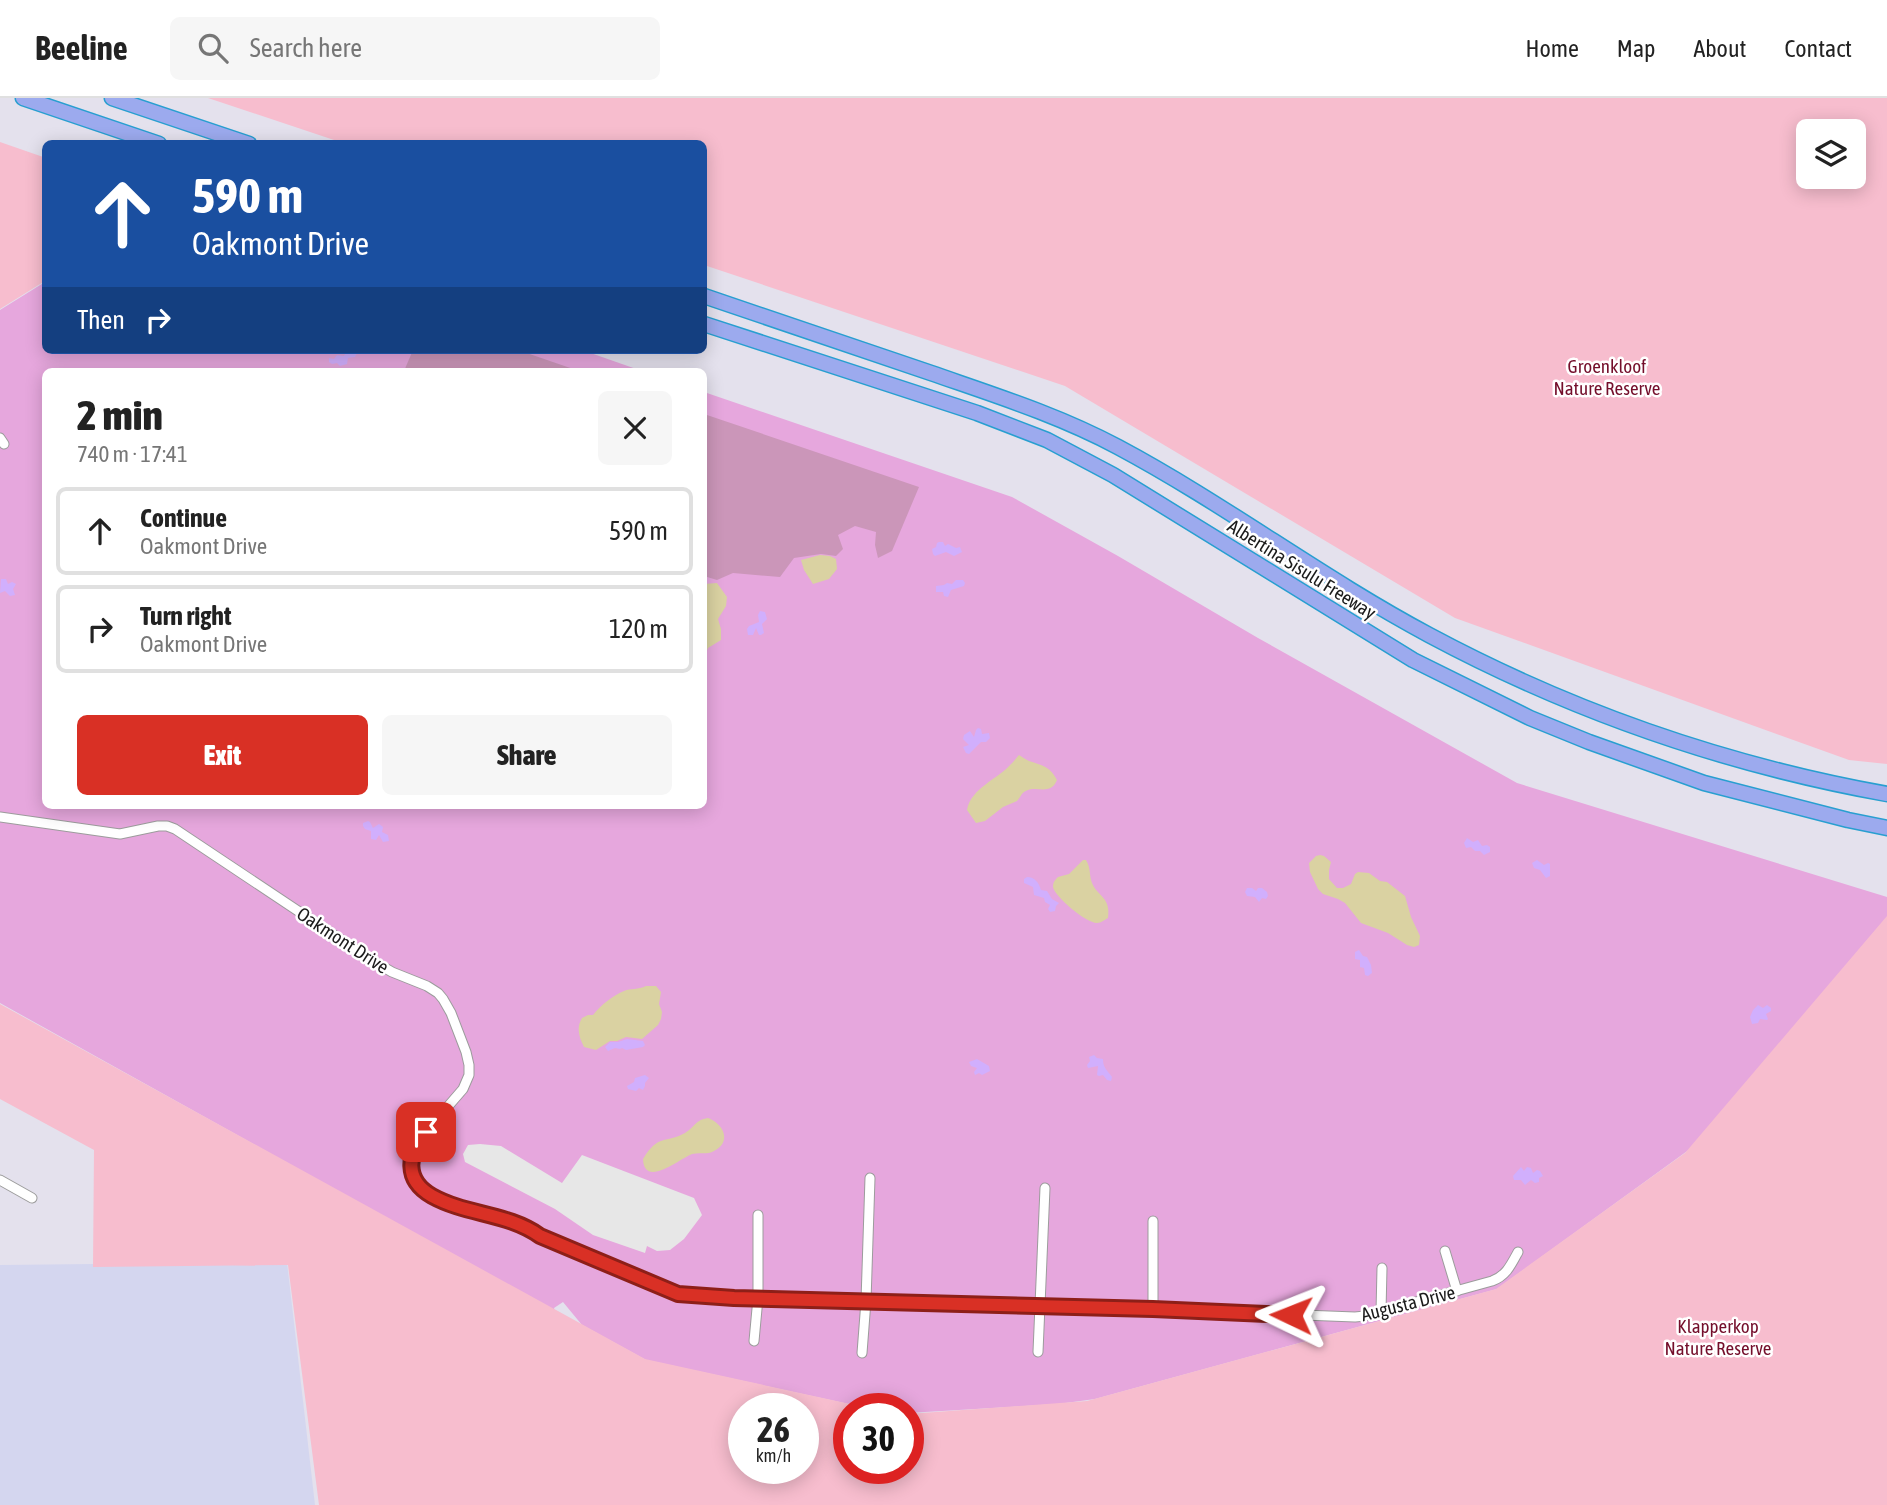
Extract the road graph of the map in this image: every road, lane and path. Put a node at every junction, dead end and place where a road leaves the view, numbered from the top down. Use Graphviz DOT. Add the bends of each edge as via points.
graph roads {
  1 [pos="23,98"];
  2 [pos="112,98"];
  3 [pos="147,140"];
  4 [pos="237,140"];
  5 [pos="707,297"];
  6 [pos="707,325"];
  7 [pos="1887,794"];
  8 [pos="0,817"];
  9 [pos="1887,828"];
  10 [pos="870,1178"];
  11 [pos="0,1180"];
  12 [pos="1045,1188"];
  13 [pos="32,1198"];
  14 [pos="758,1215"];
  15 [pos="1153,1222"];
  16 [pos="540,1236"];
  17 [pos="1445,1251"];
  18 [pos="1518,1252"];
  19 [pos="1382,1268"];
  20 [pos="1457,1291"];
  21 [pos="758,1298"];
  22 [pos="866,1301"];
  23 [pos="1041,1306"];
  24 [pos="1153,1309"];
  25 [pos="1381,1312"];
  26 [pos="754,1341"];
  27 [pos="1038,1352"];
  28 [pos="862,1353"];
  1 -- 3 [label="highway"];
  2 -- 4 [label="highway"];
  5 -- 7 [label="highway, Albertina Sisulu Freeway" via="1021,404 1090,433 1406,622 1533,687 1713,753"];
  6 -- 9 [label="highway, Albertina Sisulu Freeway" via="1047,440 1113,475 1413,660 1530,718 1704,783"];
  8 -- 16 [label="street, Oakmont Drive" via="120,834 158,826 175,829 380,966 438,993 456,1024 469,1072 463,1089 415,1146 413,1175 436,1198 524,1226"];
  10 -- 22 [label="street"];
  11 -- 13 [label="street"];
  12 -- 23 [label="street"];
  14 -- 21 [label="street"];
  15 -- 24 [label="street"];
  16 -- 21 [label="street, Augusta Drive" via="678,1294"];
  17 -- 20 [label="street"];
  18 -- 20 [label="street, Augusta Drive" via="1498,1279"];
  19 -- 25 [label="street"];
  20 -- 25 [label="street, Augusta Drive"];
  21 -- 22 [label="street, Augusta Drive"];
  21 -- 26 [label="street"];
  22 -- 23 [label="street, Augusta Drive"];
  22 -- 28 [label="street"];
  23 -- 24 [label="street, Augusta Drive"];
  23 -- 27 [label="street"];
  24 -- 25 [label="street, Augusta Drive" via="1346,1317"];
}
